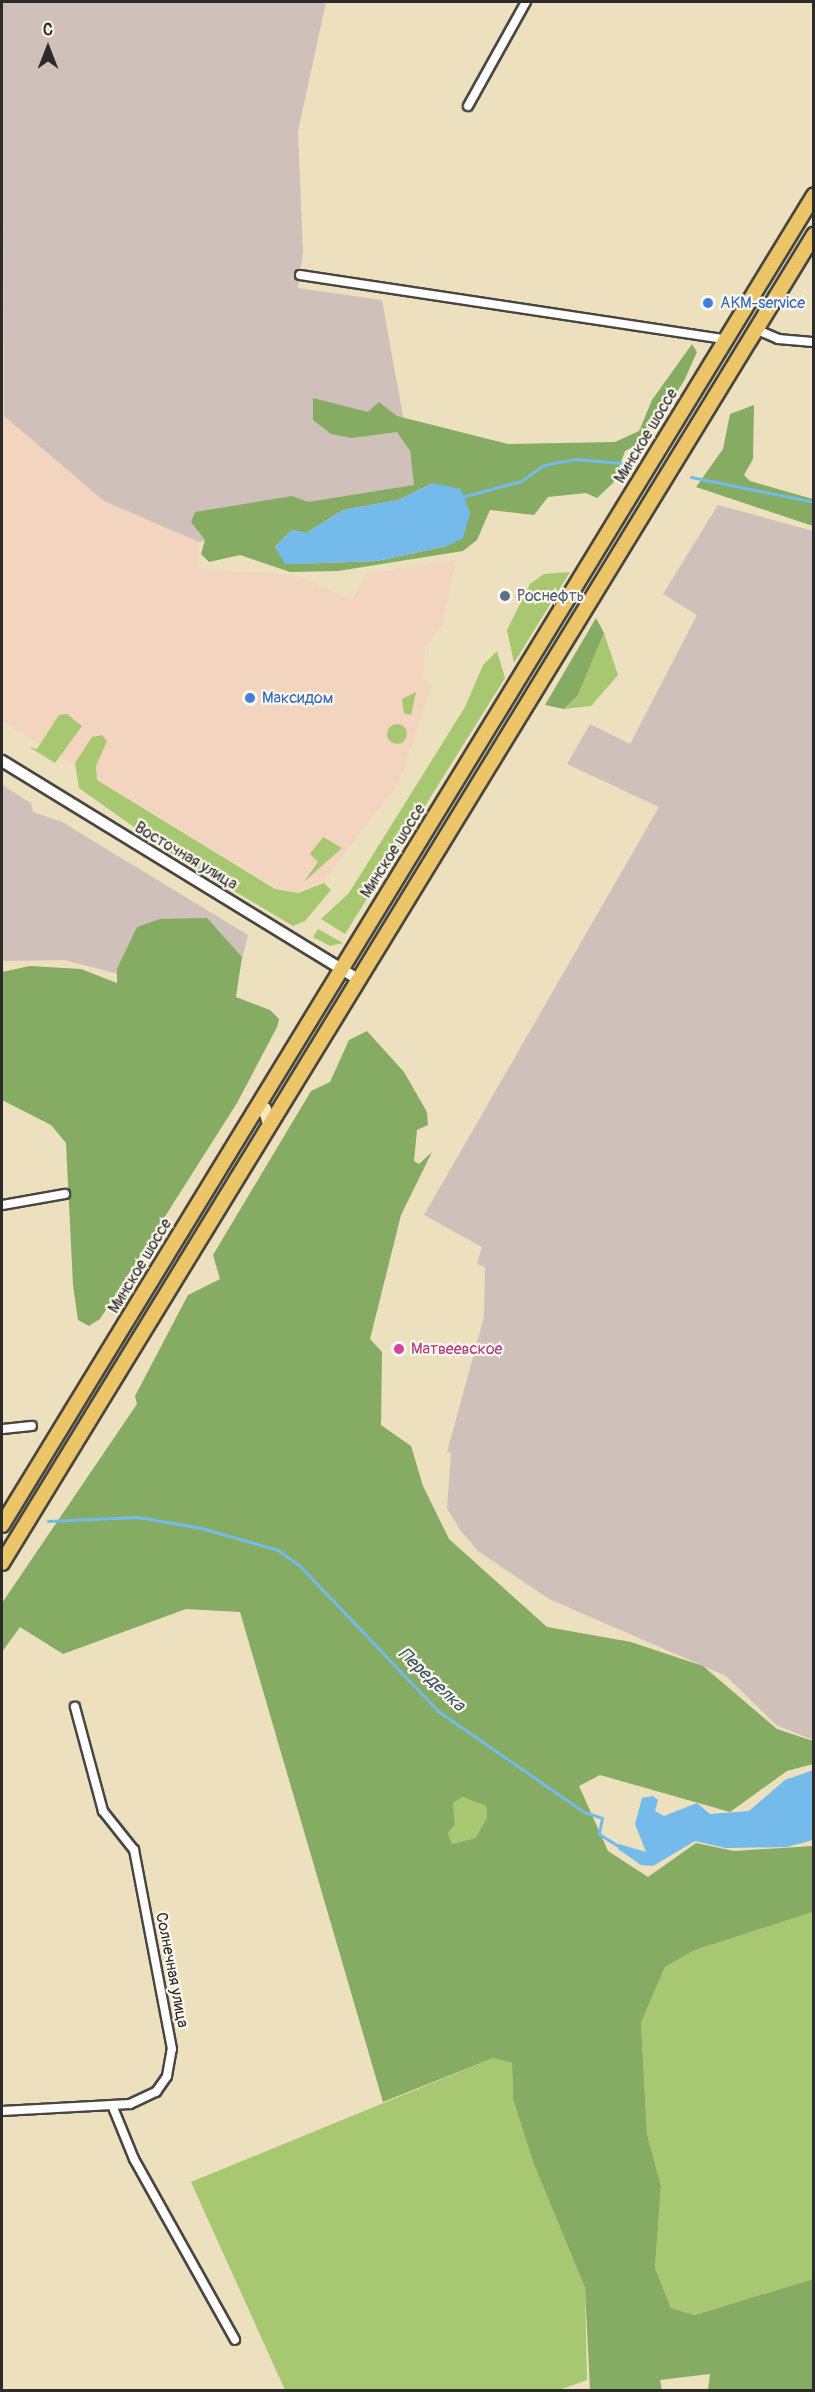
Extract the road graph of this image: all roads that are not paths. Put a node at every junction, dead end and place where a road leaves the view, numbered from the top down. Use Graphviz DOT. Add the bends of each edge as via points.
graph roads {
  1 [pos="526,2"];
  2 [pos="468,106"];
  3 [pos="813,195"];
  4 [pos="813,235"];
  5 [pos="300,275"];
  6 [pos="755,329"];
  7 [pos="724,339"];
  8 [pos="813,342"];
  9 [pos="2,761"];
  10 [pos="340,968"];
  11 [pos="355,977"];
  12 [pos="253,1112"];
  13 [pos="268,1121"];
  14 [pos="65,1194"];
  15 [pos="2,1205"];
  16 [pos="32,1426"];
  17 [pos="2,1429"];
  18 [pos="2,1525"];
  19 [pos="2,1563"];
  20 [pos="75,1707"];
  21 [pos="112,2105"];
  22 [pos="2,2111"];
  23 [pos="235,2340"];
  1 -- 2 [label="street"];
  3 -- 7 [label="highway, Минское шоссе"];
  4 -- 6 [label="highway, Минское шоссе"];
  5 -- 7 [label="street"];
  6 -- 8 [label="street" via="778,339"];
  6 -- 11 [label="highway, Минское шоссе"];
  7 -- 10 [label="highway, Минское шоссе"];
  9 -- 10 [label="street, Восточная улица"];
  10 -- 11 [label="street, Восточная улица"];
  10 -- 12 [label="highway, Минское шоссе"];
  11 -- 13 [label="highway, Минское шоссе"];
  12 -- 13 [label="main road" via="265,1109"];
  12 -- 18 [label="highway, Минское шоссе"];
  13 -- 19 [label="highway, Минское шоссе"];
  14 -- 15 [label="street"];
  16 -- 17 [label="street"];
  20 -- 21 [label="street, Солнечная улица" via="103,1811 134,1850 172,2049 167,2076 156,2092"];
  21 -- 22 [label="street, Солнечная улица"];
  21 -- 23 [label="street" via="134,2159"];
}
